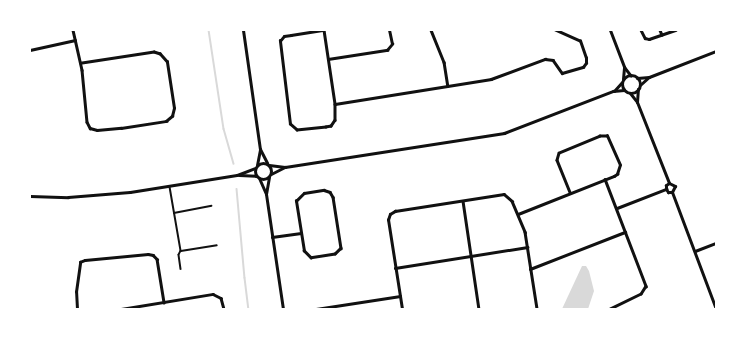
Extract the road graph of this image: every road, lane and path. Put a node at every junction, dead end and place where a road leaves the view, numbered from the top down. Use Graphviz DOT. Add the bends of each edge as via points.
graph roads {
  1 [pos="73,30"];
  2 [pos="243,30"];
  3 [pos="324,30"];
  4 [pos="389,30"];
  5 [pos="431,30"];
  6 [pos="555,30"];
  7 [pos="610,30"];
  8 [pos="641,30"];
  9 [pos="660,30"];
  10 [pos="675,30"];
  11 [pos="662,35"];
  12 [pos="75,40"];
  13 [pos="30,50"];
  14 [pos="716,52"];
  15 [pos="328,59"];
  16 [pos="80,63"];
  17 [pos="624,66"];
  18 [pos="631,76"];
  19 [pos="649,77"];
  20 [pos="637,78"];
  21 [pos="623,81"];
  22 [pos="448,86"];
  23 [pos="639,88"];
  24 [pos="624,90"];
  25 [pos="613,91"];
  26 [pos="630,93"];
  27 [pos="637,102"];
  28 [pos="335,104"];
  29 [pos="260,149"];
  30 [pos="268,164"];
  31 [pos="256,167"];
  32 [pos="285,167"];
  33 [pos="238,175"];
  34 [pos="270,176"];
  35 [pos="258,177"];
  36 [pos="605,180"];
  37 [pos="669,183"];
  38 [pos="170,185"];
  39 [pos="666,189"];
  40 [pos="672,192"];
  41 [pos="570,193"];
  42 [pos="266,194"];
  43 [pos="30,196"];
  44 [pos="462,200"];
  45 [pos="211,206"];
  46 [pos="617,208"];
  47 [pos="174,214"];
  48 [pos="518,214"];
  49 [pos="625,232"];
  50 [pos="301,233"];
  51 [pos="272,237"];
  52 [pos="716,243"];
  53 [pos="217,245"];
  54 [pos="527,247"];
  55 [pos="181,251"];
  56 [pos="695,251"];
  57 [pos="471,256"];
  58 [pos="395,268"];
  59 [pos="181,269"];
  60 [pos="530,269"];
  61 [pos="400,296"];
  62 [pos="164,302"];
  63 [pos="716,306"];
  64 [pos="77,309"];
  65 [pos="121,309"];
  66 [pos="224,309"];
  67 [pos="283,309"];
  68 [pos="316,309"];
  69 [pos="402,309"];
  70 [pos="480,309"];
  71 [pos="537,309"];
  72 [pos="610,309"];
  73 [pos="716,309"];
  1 -- 12 [label="street"];
  2 -- 29 [label="street"];
  3 -- 15 [label="street"];
  3 -- 28 [label="street" via="284,36 280,41 291,126 299,131 331,126 336,120"];
  4 -- 15 [label="street" via="392,44 387,50"];
  5 -- 22 [label="street" via="444,62"];
  6 -- 22 [label="street" via="580,41 586,58 583,67 564,73 555,62 545,59 491,80"];
  7 -- 17 [label="street"];
  8 -- 11 [label="street" via="645,38 649,39"];
  9 -- 11 [label="street"];
  10 -- 11 [label="street"];
  12 -- 13 [label="street"];
  12 -- 16 [label="street"];
  14 -- 19 [label="street"];
  15 -- 28 [label="street"];
  16 -- 16 [label="street" via="154,52 160,54 167,62 174,108 172,116 166,121 92,130 87,124"];
  17 -- 18 [label="street"];
  17 -- 21 [label="street"];
  18 -- 20 [label="street"];
  18 -- 21 [label="street"];
  19 -- 20 [label="street"];
  19 -- 23 [label="street"];
  20 -- 23 [label="street"];
  21 -- 24 [label="street"];
  21 -- 25 [label="street"];
  22 -- 28 [label="street"];
  23 -- 26 [label="street"];
  23 -- 27 [label="street"];
  24 -- 25 [label="street"];
  24 -- 26 [label="street"];
  25 -- 32 [label="street" via="504,133"];
  26 -- 27 [label="street"];
  27 -- 37 [label="street"];
  29 -- 30 [label="street"];
  29 -- 31 [label="street"];
  30 -- 31 [label="street" via="261,163"];
  30 -- 32 [label="street"];
  30 -- 34 [label="street" via="271,169"];
  31 -- 33 [label="street"];
  31 -- 35 [label="street"];
  32 -- 34 [label="street"];
  33 -- 35 [label="street"];
  33 -- 38 [label="street"];
  34 -- 35 [label="street" via="264,179"];
  34 -- 42 [label="street"];
  35 -- 42 [label="street"];
  36 -- 41 [label="street"];
  36 -- 41 [label="street" via="617,174 620,165 609,139 603,135 562,150 558,155 557,160"];
  36 -- 46 [label="street"];
  37 -- 39 [label="street"];
  37 -- 40 [label="street" via="675,186"];
  38 -- 43 [label="street" via="130,192 68,197"];
  38 -- 47 [label="lane"];
  39 -- 40 [label="street"];
  39 -- 46 [label="street"];
  40 -- 56 [label="street"];
  41 -- 48 [label="street"];
  42 -- 51 [label="street"];
  44 -- 48 [label="street" via="504,194 512,200"];
  44 -- 57 [label="street"];
  44 -- 58 [label="street" via="390,214 388,220"];
  45 -- 47 [label="lane"];
  46 -- 49 [label="street"];
  47 -- 55 [label="lane"];
  48 -- 54 [label="street" via="525,232"];
  49 -- 60 [label="street"];
  49 -- 72 [label="street" via="646,286 641,294"];
  50 -- 50 [label="street" via="296,203 298,197 304,193 324,190 330,192 334,197 340,250 335,254 309,257 304,251"];
  50 -- 51 [label="street"];
  51 -- 67 [label="street"];
  52 -- 56 [label="street"];
  53 -- 55 [label="lane"];
  54 -- 57 [label="street"];
  54 -- 60 [label="street"];
  55 -- 59 [label="lane"];
  56 -- 63 [label="street"];
  57 -- 58 [label="street"];
  57 -- 70 [label="street"];
  58 -- 61 [label="street"];
  60 -- 71 [label="street"];
  61 -- 68 [label="street"];
  61 -- 69 [label="street"];
  62 -- 64 [label="street" via="157,259 148,254 80,262 76,292"];
  62 -- 65 [label="street"];
  62 -- 66 [label="street" via="213,294 221,298"];
  63 -- 73 [label="street"];
}
